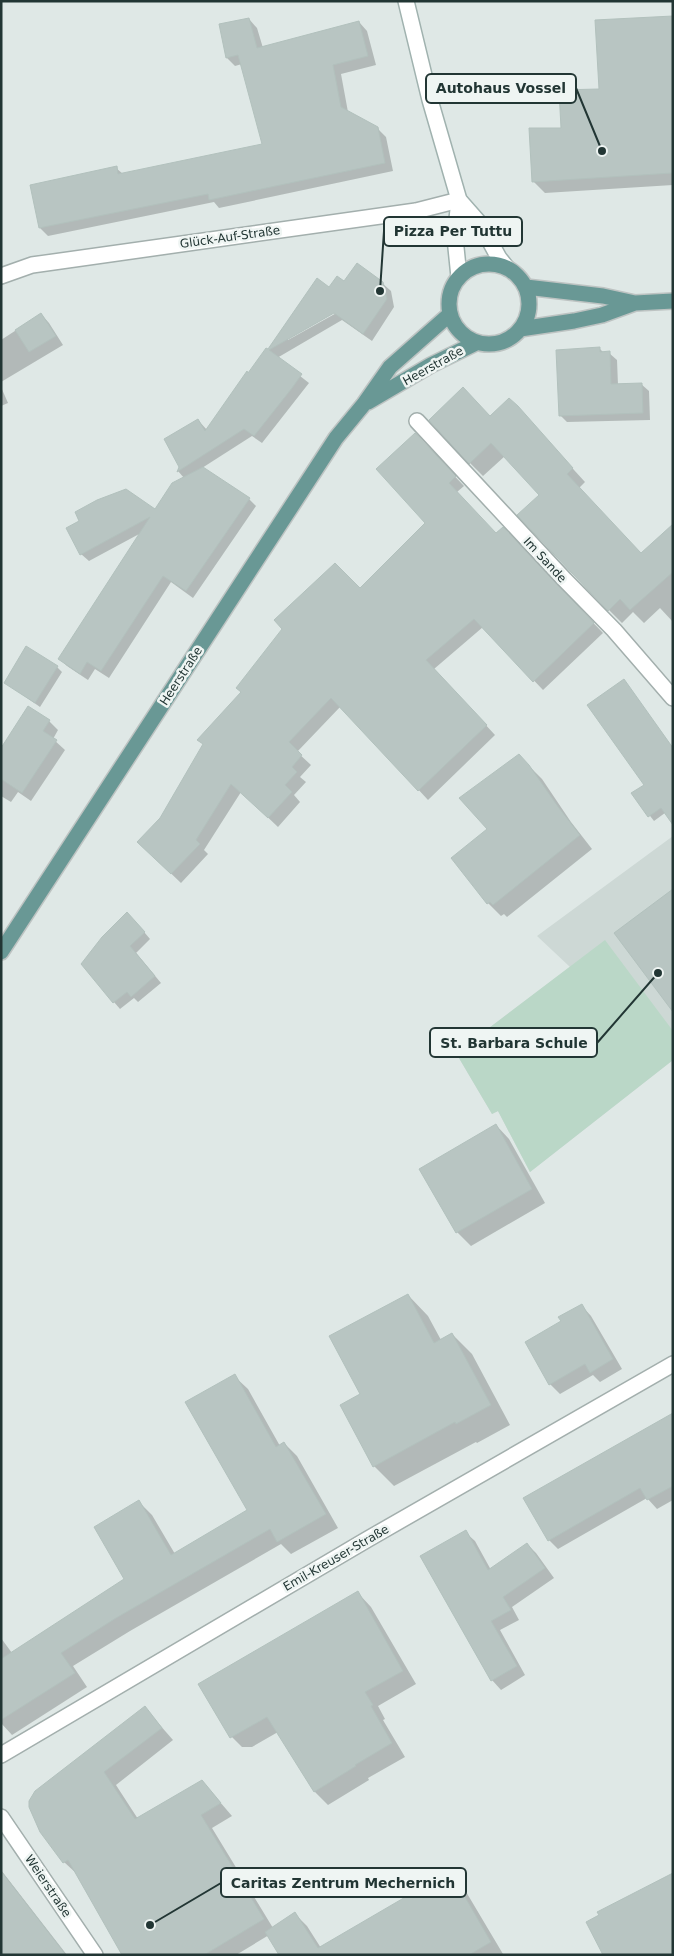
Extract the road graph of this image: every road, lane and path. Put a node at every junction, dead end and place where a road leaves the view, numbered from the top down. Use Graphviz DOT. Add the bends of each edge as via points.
graph roads {
  1 [pos="406,1"];
  2 [pos="459,200"];
  3 [pos="507,268"];
  4 [pos="1,276"];
  5 [pos="459,278"];
  6 [pos="526,287"];
  7 [pos="673,301"];
  8 [pos="635,303"];
  9 [pos="450,314"];
  10 [pos="520,329"];
  11 [pos="476,343"];
  12 [pos="364,404"];
  13 [pos="418,421"];
  14 [pos="673,698"];
  15 [pos="1,952"];
  16 [pos="673,1364"];
  17 [pos="1,1755"];
  18 [pos="1,1818"];
  19 [pos="95,1955"];
  1 -- 2 [label="street"];
  2 -- 3 [label="street" via="481,225"];
  2 -- 4 [label="street, Glück-Auf-Straße" via="416,211 32,265"];
  2 -- 5 [label="street" via="455,238"];
  3 -- 5 [label="main road" via="495,264 482,265 469,269"];
  3 -- 6 [label="main road"];
  5 -- 9 [label="main road" via="448,301"];
  6 -- 8 [label="main road"];
  6 -- 10 [label="main road" via="528,313"];
  7 -- 8 [label="main road"];
  8 -- 10 [label="main road" via="602,315"];
  9 -- 11 [label="main road" via="455,327"];
  9 -- 12 [label="main road, Heerstraße" via="390,367"];
  10 -- 11 [label="main road" via="502,342 490,345"];
  11 -- 12 [label="main road, Heerstraße"];
  12 -- 15 [label="main road, Heerstraße" via="336,438"];
  13 -- 14 [label="street, Im Sande" via="614,630"];
  16 -- 17 [label="street, Emil-Kreuser-Straße"];
  18 -- 19 [label="street, Weierstraße"];
}
